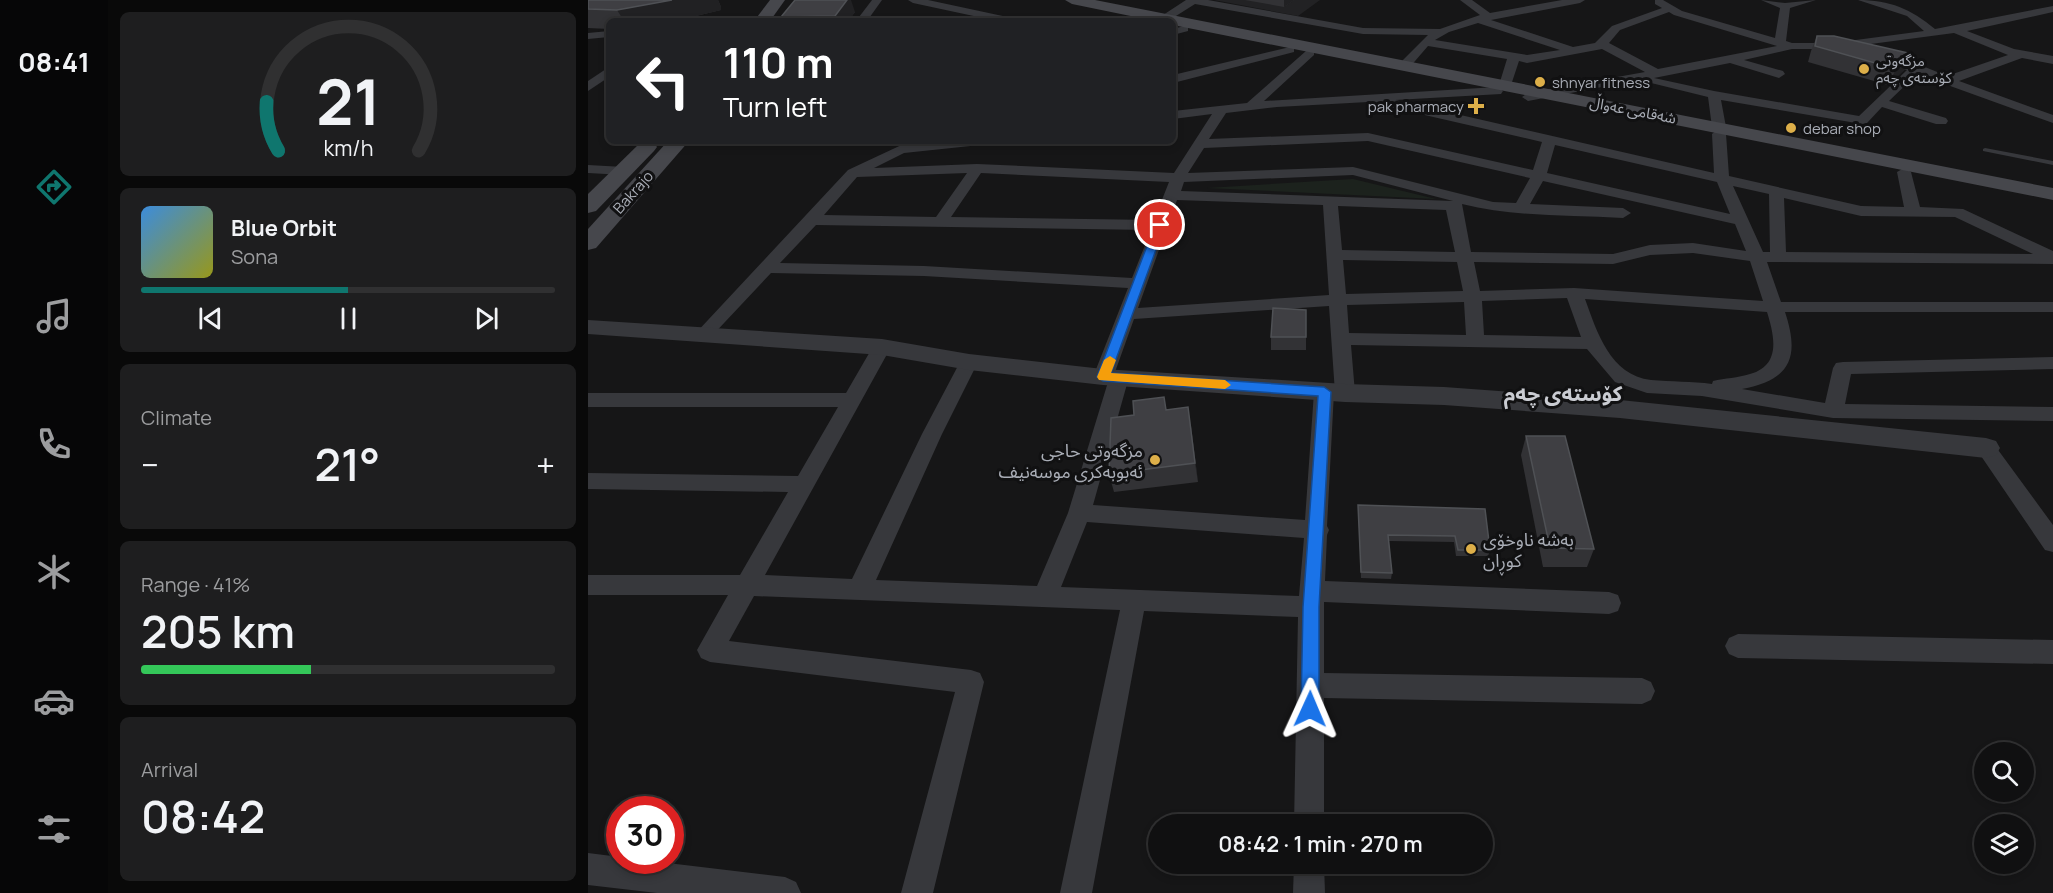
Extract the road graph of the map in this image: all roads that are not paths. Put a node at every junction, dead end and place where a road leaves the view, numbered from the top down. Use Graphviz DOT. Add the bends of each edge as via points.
graph roads {
  1 [pos="778,0"];
  2 [pos="877,0"];
  3 [pos="913,0"];
  4 [pos="1192,0"];
  5 [pos="1465,0"];
  6 [pos="1579,0"];
  7 [pos="1656,0"];
  8 [pos="1766,0"];
  9 [pos="1811,0"];
  10 [pos="1863,0"];
  11 [pos="1065,1"];
  12 [pos="1785,6"];
  13 [pos="1669,9"];
  14 [pos="2053,9"];
  15 [pos="764,18"];
  16 [pos="863,18"];
  17 [pos="998,18"];
  18 [pos="1138,18"];
  19 [pos="1175,18"];
  20 [pos="1485,19"];
  21 [pos="1176,26"];
  22 [pos="1954,30"];
  23 [pos="1363,31"];
  24 [pos="1440,32"];
  25 [pos="1932,32"];
  26 [pos="606,34"];
  27 [pos="588,36"];
  28 [pos="1425,42"];
  29 [pos="1779,43"];
  30 [pos="1602,44"];
  31 [pos="1792,46"];
  32 [pos="1833,46"];
  33 [pos="1299,49"];
  34 [pos="1579,51"];
  35 [pos="1864,54"];
  36 [pos="2021,54"];
  37 [pos="1514,57"];
  38 [pos="1729,60"];
  39 [pos="2053,60"];
  40 [pos="1895,63"];
  41 [pos="1405,65"];
  42 [pos="1699,65"];
  43 [pos="1916,68"];
  44 [pos="1656,73"];
  45 [pos="606,74"];
  46 [pos="1779,74"];
  47 [pos="1635,77"];
  48 [pos="1176,78"];
  49 [pos="1949,80"];
  50 [pos="1501,88"];
  51 [pos="588,89"];
  52 [pos="606,89"];
  53 [pos="1697,91"];
  54 [pos="1536,95"];
  55 [pos="1714,95"];
  56 [pos="1372,99"];
  57 [pos="1881,103"];
  58 [pos="1251,106"];
  59 [pos="1222,109"];
  60 [pos="1176,115"];
  61 [pos="2053,119"];
  62 [pos="1941,121"];
  63 [pos="1719,131"];
  64 [pos="1550,139"];
  65 [pos="650,144"];
  66 [pos="676,144"];
  67 [pos="915,144"];
  68 [pos="957,144"];
  69 [pos="980,144"];
  70 [pos="1200,144"];
  71 [pos="1985,150"];
  72 [pos="894,152"];
  73 [pos="2053,163"];
  74 [pos="970,168"];
  75 [pos="588,169"];
  76 [pos="624,171"];
  77 [pos="1904,172"];
  78 [pos="853,173"];
  79 [pos="1539,175"];
  80 [pos="1722,177"];
  81 [pos="1178,178"];
  82 [pos="1776,190"];
  83 [pos="2053,194"];
  84 [pos="1172,195"];
  85 [pos="1330,200"];
  86 [pos="2053,202"];
  87 [pos="588,206"];
  88 [pos="1453,206"];
  89 [pos="1492,207"];
  90 [pos="1520,209"];
  91 [pos="1913,212"];
  92 [pos="1623,213"];
  93 [pos="812,220"];
  94 [pos="941,221"];
  95 [pos="1742,221"];
  96 [pos="1160,225"];
  97 [pos="588,243"];
  98 [pos="1335,255"];
  99 [pos="1757,256"];
  100 [pos="1778,257"];
  101 [pos="1464,258"];
  102 [pos="2053,258"];
  103 [pos="766,268"];
  104 [pos="1138,283"];
  105 [pos="1574,293"];
  106 [pos="1473,297"];
  107 [pos="1339,300"];
  108 [pos="1776,307"];
  109 [pos="2053,308"];
  110 [pos="1127,314"];
  111 [pos="588,327"];
  112 [pos="703,335"];
  113 [pos="1341,339"];
  114 [pos="1475,341"];
  115 [pos="1592,343"];
  116 [pos="882,347"];
  117 [pos="969,362"];
  118 [pos="2053,363"];
  119 [pos="1111,377"];
  120 [pos="1702,389"];
  121 [pos="1335,392"];
  122 [pos="588,400"];
  123 [pos="852,400"];
  124 [pos="1833,411"];
  125 [pos="2053,414"];
  126 [pos="1986,448"];
  127 [pos="588,481"];
  128 [pos="804,484"];
  129 [pos="1079,513"];
  130 [pos="1318,530"];
  131 [pos="2053,543"];
  132 [pos="588,585"];
  133 [pos="747,585"];
  134 [pos="859,589"];
  135 [pos="1045,596"];
  136 [pos="1312,599"];
  137 [pos="1134,600"];
  138 [pos="1609,603"];
  139 [pos="1738,646"];
  140 [pos="2053,652"];
  141 [pos="1310,685"];
  142 [pos="1642,691"];
  143 [pos="1309,814"];
  144 [pos="588,869"];
  145 [pos="1309,874"];
  146 [pos="785,893"];
  147 [pos="917,893"];
  148 [pos="1076,893"];
  149 [pos="1309,893"];
  1 -- 15 [label="main road"];
  2 -- 16 [label="street"];
  3 -- 17 [label="street"];
  4 -- 19 [label="street"];
  4 -- 23 [label="street"];
  5 -- 20 [label="street"];
  6 -- 20 [label="street"];
  7 -- 13 [label="street"];
  8 -- 12 [label="street"];
  9 -- 12 [label="street"];
  10 -- 25 [label="street" via="1911,14"];
  11 -- 18 [label="main road, شەقامی عەواڵ"];
  12 -- 29 [label="street"];
  13 -- 29 [label="street"];
  13 -- 30 [label="street" via="1616,28"];
  14 -- 22 [label="street"];
  20 -- 24 [label="street"];
  20 -- 34 [label="street" via="1540,41"];
  21 -- 33 [label="main road, شەقامی عەواڵ"];
  22 -- 25 [label="street"];
  22 -- 36 [label="street"];
  23 -- 24 [label="street"];
  23 -- 33 [label="street"];
  24 -- 28 [label="street"];
  25 -- 32 [label="street"];
  26 -- 27 [label="street"];
  28 -- 37 [label="street"];
  28 -- 41 [label="street"];
  29 -- 31 [label="street"];
  30 -- 34 [label="street"];
  30 -- 44 [label="street"];
  31 -- 32 [label="street"];
  31 -- 38 [label="street"];
  32 -- 35 [label="street"];
  33 -- 41 [label="main road, شەقامی عەواڵ"];
  33 -- 48 [label="street"];
  33 -- 50 [label="main road, شەقامی عەواڵ"];
  33 -- 58 [label="street"];
  34 -- 37 [label="street" via="1527,59"];
  36 -- 39 [label="street"];
  36 -- 49 [label="street"];
  37 -- 50 [label="street"];
  38 -- 42 [label="street"];
  38 -- 46 [label="street"];
  40 -- 43 [label="street"];
  41 -- 50 [label="main road, شەقامی عەواڵ"];
  42 -- 44 [label="street"];
  42 -- 53 [label="street"];
  43 -- 49 [label="street"];
  43 -- 57 [label="street"];
  44 -- 47 [label="street"];
  45 -- 51 [label="street"];
  47 -- 53 [label="street"];
  47 -- 54 [label="street"];
  49 -- 61 [label="street"];
  50 -- 54 [label="main road, شەقامی عەواڵ"];
  50 -- 56 [label="street"];
  51 -- 52 [label="street"];
  53 -- 55 [label="street"];
  54 -- 63 [label="main road, شەقامی عەواڵ"];
  55 -- 57 [label="street" via="1862,120"];
  55 -- 63 [label="street"];
  56 -- 58 [label="street"];
  56 -- 64 [label="street"];
  57 -- 62 [label="street"];
  58 -- 59 [label="street"];
  59 -- 60 [label="street"];
  59 -- 70 [label="street"];
  63 -- 77 [label="main road, شەقامی عەواڵ"];
  63 -- 80 [label="street"];
  63 -- 83 [label="main road, شەقامی عەواڵ"];
  64 -- 79 [label="street"];
  64 -- 80 [label="street"];
  65 -- 76 [label="main road"];
  66 -- 97 [label="main road, Bakrajo"];
  67 -- 72 [label="street"];
  68 -- 72 [label="street"];
  69 -- 74 [label="street"];
  70 -- 79 [label="street" via="1368,137"];
  70 -- 81 [label="street"];
  71 -- 73 [label="lane"];
  72 -- 78 [label="street"];
  74 -- 78 [label="street"];
  74 -- 81 [label="street"];
  74 -- 94 [label="street"];
  75 -- 76 [label="street"];
  76 -- 87 [label="main road"];
  77 -- 86 [label="main road, شەقامی عەواڵ"];
  77 -- 91 [label="street"];
  78 -- 93 [label="street"];
  79 -- 90 [label="street"];
  79 -- 95 [label="street"];
  80 -- 82 [label="street"];
  80 -- 95 [label="street"];
  81 -- 84 [label="street"];
  81 -- 89 [label="street" via="1353,171"];
  82 -- 91 [label="street" via="1861,211"];
  82 -- 100 [label="street"];
  84 -- 85 [label="street"];
  84 -- 96 [label="street"];
  85 -- 88 [label="street"];
  85 -- 98 [label="street"];
  88 -- 89 [label="street"];
  88 -- 101 [label="street"];
  89 -- 90 [label="street"];
  90 -- 92 [label="street"];
  91 -- 102 [label="street" via="1958,212"];
  93 -- 94 [label="street"];
  93 -- 103 [label="street"];
  94 -- 96 [label="street"];
  95 -- 99 [label="street"];
  96 -- 104 [label="street"];
  98 -- 101 [label="street"];
  98 -- 107 [label="street"];
  99 -- 100 [label="street"];
  99 -- 101 [label="street" via="1693,248 1650,250 1613,259"];
  99 -- 108 [label="street"];
  100 -- 102 [label="street"];
  101 -- 106 [label="street"];
  103 -- 104 [label="street" via="924,271"];
  103 -- 112 [label="street"];
  104 -- 110 [label="street"];
  105 -- 106 [label="street"];
  105 -- 108 [label="street"];
  105 -- 115 [label="street"];
  106 -- 107 [label="street"];
  106 -- 114 [label="street"];
  107 -- 110 [label="street"];
  107 -- 113 [label="street"];
  108 -- 109 [label="street"];
  108 -- 120 [label="street" via="1784,337 1777,365 1770,373 1755,380"];
  110 -- 119 [label="street"];
  111 -- 112 [label="street"];
  112 -- 116 [label="street"];
  113 -- 114 [label="street"];
  113 -- 121 [label="street"];
  114 -- 115 [label="street"];
  115 -- 120 [label="street" via="1612,368 1631,381 1647,386"];
  116 -- 117 [label="street"];
  116 -- 123 [label="street"];
  117 -- 119 [label="street"];
  117 -- 134 [label="street"];
  118 -- 124 [label="street" via="1843,368"];
  119 -- 121 [label="street"];
  119 -- 129 [label="street"];
  120 -- 124 [label="street"];
  121 -- 126 [label="street" via="1620,409"];
  121 -- 130 [label="street"];
  122 -- 123 [label="street"];
  123 -- 128 [label="street"];
  124 -- 125 [label="street"];
  126 -- 131 [label="street"];
  127 -- 128 [label="street"];
  128 -- 133 [label="street"];
  129 -- 130 [label="street"];
  129 -- 135 [label="street"];
  130 -- 136 [label="street"];
  132 -- 133 [label="street"];
  133 -- 134 [label="street"];
  133 -- 147 [label="street" via="710,650 971,682"];
  134 -- 135 [label="street"];
  135 -- 137 [label="street"];
  136 -- 137 [label="street"];
  136 -- 138 [label="street"];
  136 -- 141 [label="street"];
  137 -- 148 [label="street"];
  139 -- 140 [label="street"];
  141 -- 142 [label="street"];
  141 -- 143 [label="street"];
  144 -- 146 [label="street"];
  145 -- 149 [label="street"];
}
